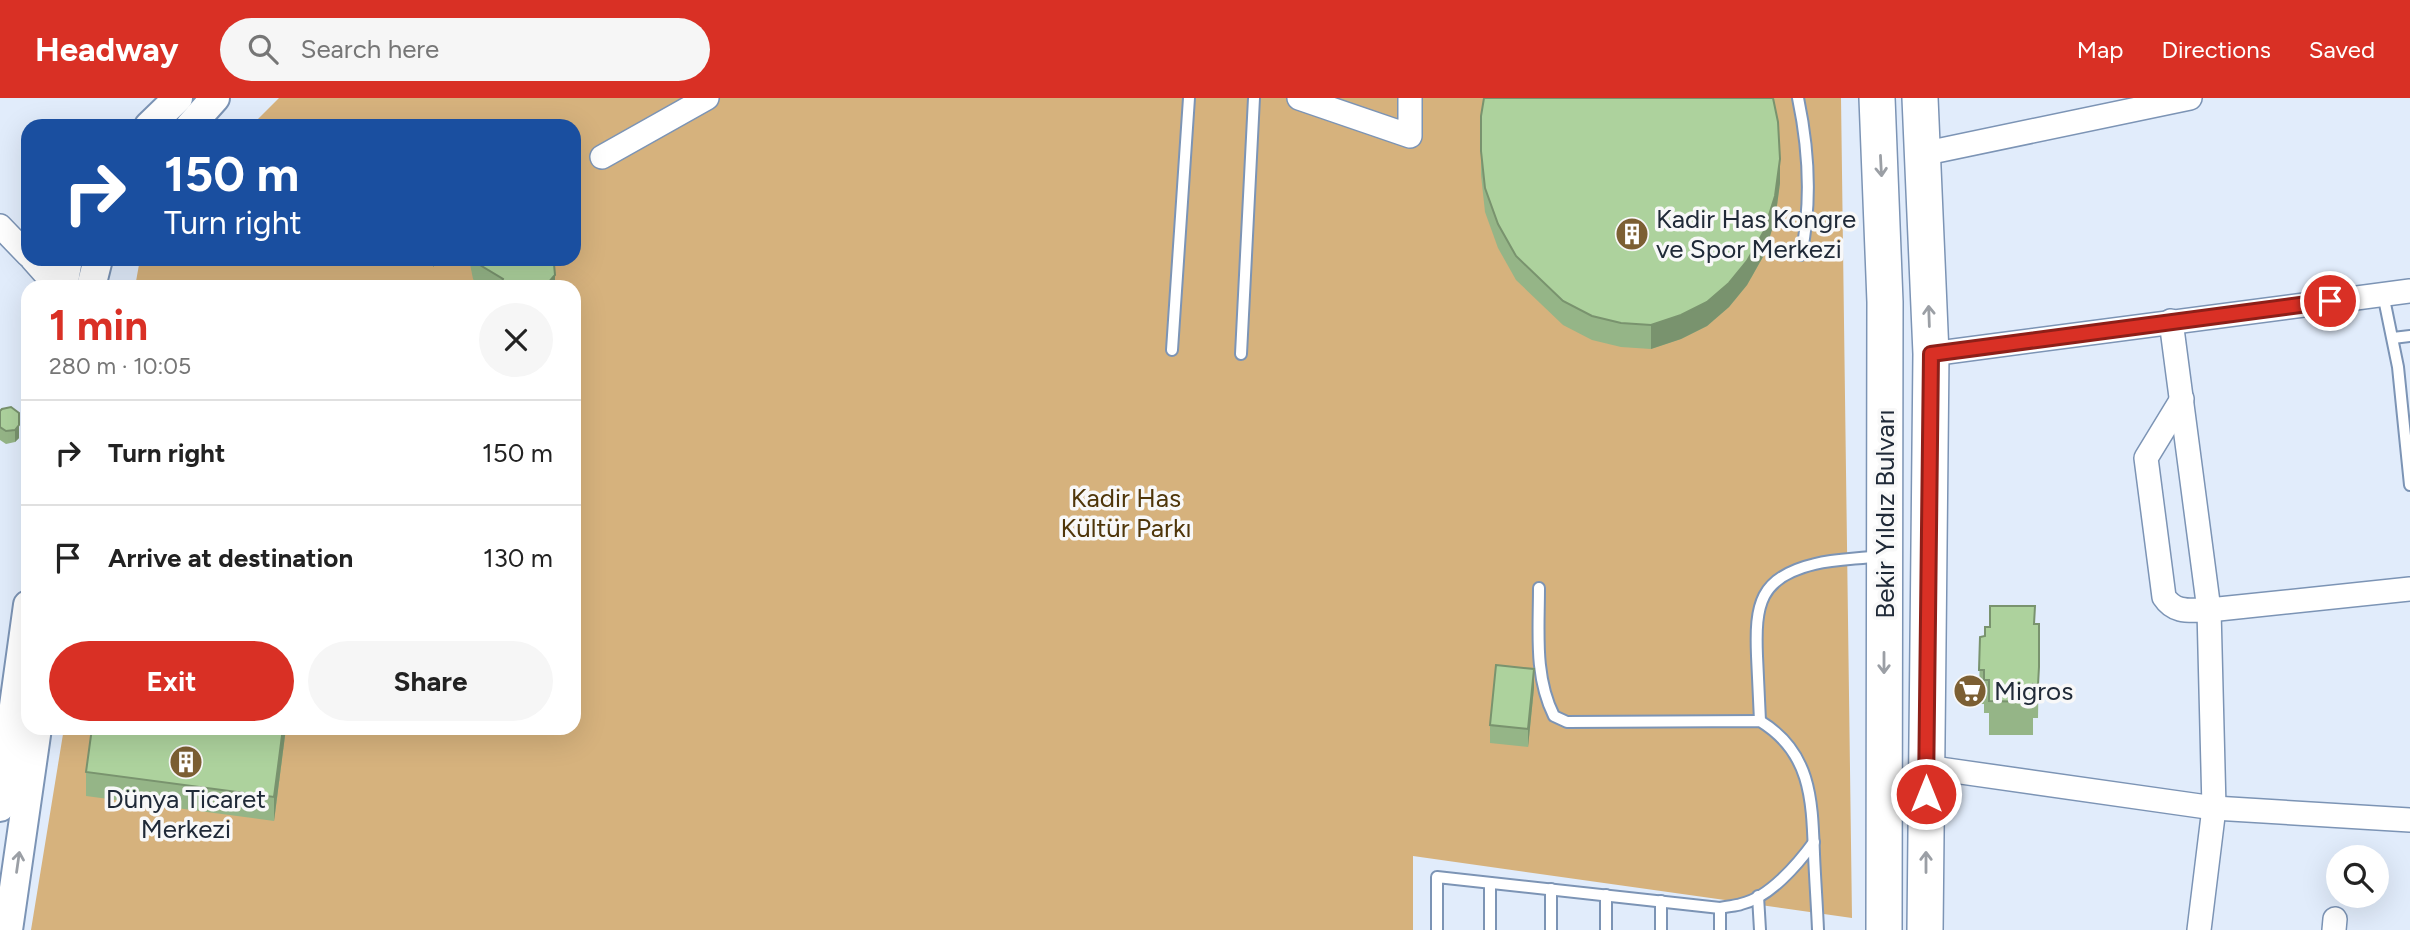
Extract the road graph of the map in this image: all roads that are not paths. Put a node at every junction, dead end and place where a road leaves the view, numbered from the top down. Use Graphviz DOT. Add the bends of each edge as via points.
graph roads {
  1 [pos="178,98"];
  2 [pos="215,98"];
  3 [pos="707,98"];
  4 [pos="1189,98"];
  5 [pos="1254,98"];
  6 [pos="1299,98"];
  7 [pos="1410,98"];
  8 [pos="1798,98"];
  9 [pos="1920,98"];
  10 [pos="2190,98"];
  11 [pos="1874,104"];
  12 [pos="156,119"];
  13 [pos="196,119"];
  14 [pos="1922,154"];
  15 [pos="602,157"];
  16 [pos="0,226"];
  17 [pos="21,248"];
  18 [pos="1801,255"];
  19 [pos="38,266"];
  20 [pos="52,280"];
  21 [pos="2410,291"];
  22 [pos="2383,294"];
  23 [pos="2171,321"];
  24 [pos="2410,336"];
  25 [pos="2393,338"];
  26 [pos="1172,350"];
  27 [pos="1241,354"];
  28 [pos="1931,354"];
  29 [pos="2182,399"];
  30 [pos="2410,485"];
  31 [pos="1885,556"];
  32 [pos="1539,588"];
  33 [pos="2410,589"];
  34 [pos="2208,610"];
  35 [pos="21,656"];
  36 [pos="1760,721"];
  37 [pos="36,735"];
  38 [pos="1926,767"];
  39 [pos="0,807"];
  40 [pos="2214,808"];
  41 [pos="2410,820"];
  42 [pos="1814,842"];
  43 [pos="1490,883"];
  44 [pos="1551,889"];
  45 [pos="1606,895"];
  46 [pos="1758,896"];
  47 [pos="1661,901"];
  48 [pos="1720,908"];
  49 [pos="8,930"];
  50 [pos="1437,930"];
  51 [pos="1490,930"];
  52 [pos="1552,930"];
  53 [pos="1606,930"];
  54 [pos="1661,930"];
  55 [pos="1720,930"];
  56 [pos="1760,930"];
  57 [pos="1818,930"];
  58 [pos="1884,930"];
  59 [pos="1925,930"];
  60 [pos="2199,930"];
  1 -- 12 [label="street"];
  2 -- 13 [label="street"];
  3 -- 15 [label="street"];
  4 -- 26 [label="lane"];
  5 -- 27 [label="lane"];
  6 -- 7 [label="street" via="1409,136"];
  8 -- 18 [label="lane" via="1809,191"];
  9 -- 14 [label="main road, Bekir Yıldız Bulvarı"];
  10 -- 14 [label="street"];
  11 -- 31 [label="main road, Bekir Yıldız Bulvarı, one-way" via="1885,302"];
  28 -- 14 [label="main road, Bekir Yıldız Bulvarı, one-way"];
  16 -- 17 [label="street"];
  19 -- 20 [label="street"];
  21 -- 22 [label="street"];
  22 -- 23 [label="street"];
  22 -- 25 [label="lane"];
  23 -- 28 [label="street"];
  23 -- 29 [label="street"];
  24 -- 25 [label="lane"];
  25 -- 30 [label="lane"];
  28 -- 38 [label="main road, Bekir Yıldız Bulvarı"];
  29 -- 34 [label="street"];
  29 -- 34 [label="street" via="2146,458 2164,597 2178,609"];
  31 -- 36 [label="lane" via="1816,564 1789,573 1772,585 1760,604 1755,627"];
  31 -- 58 [label="main road, Bekir Yıldız Bulvarı, one-way"];
  32 -- 36 [label="lane" via="1539,670 1544,697 1554,716 1567,722"];
  33 -- 34 [label="street"];
  34 -- 40 [label="street"];
  35 -- 39 [label="street"];
  36 -- 42 [label="lane" via="1782,737 1799,760 1809,790"];
  49 -- 37 [label="street, one-way"];
  38 -- 40 [label="street"];
  59 -- 38 [label="main road, Bekir Yıldız Bulvarı, one-way"];
  40 -- 41 [label="street"];
  40 -- 60 [label="street"];
  42 -- 46 [label="lane" via="1789,873"];
  42 -- 57 [label="lane"];
  43 -- 44 [label="lane"];
  43 -- 50 [label="lane" via="1437,877"];
  43 -- 51 [label="lane"];
  44 -- 45 [label="lane"];
  44 -- 52 [label="lane"];
  45 -- 47 [label="lane"];
  45 -- 53 [label="lane"];
  46 -- 48 [label="lane"];
  46 -- 56 [label="lane"];
  47 -- 48 [label="lane"];
  47 -- 54 [label="lane"];
  48 -- 55 [label="lane"];
}
